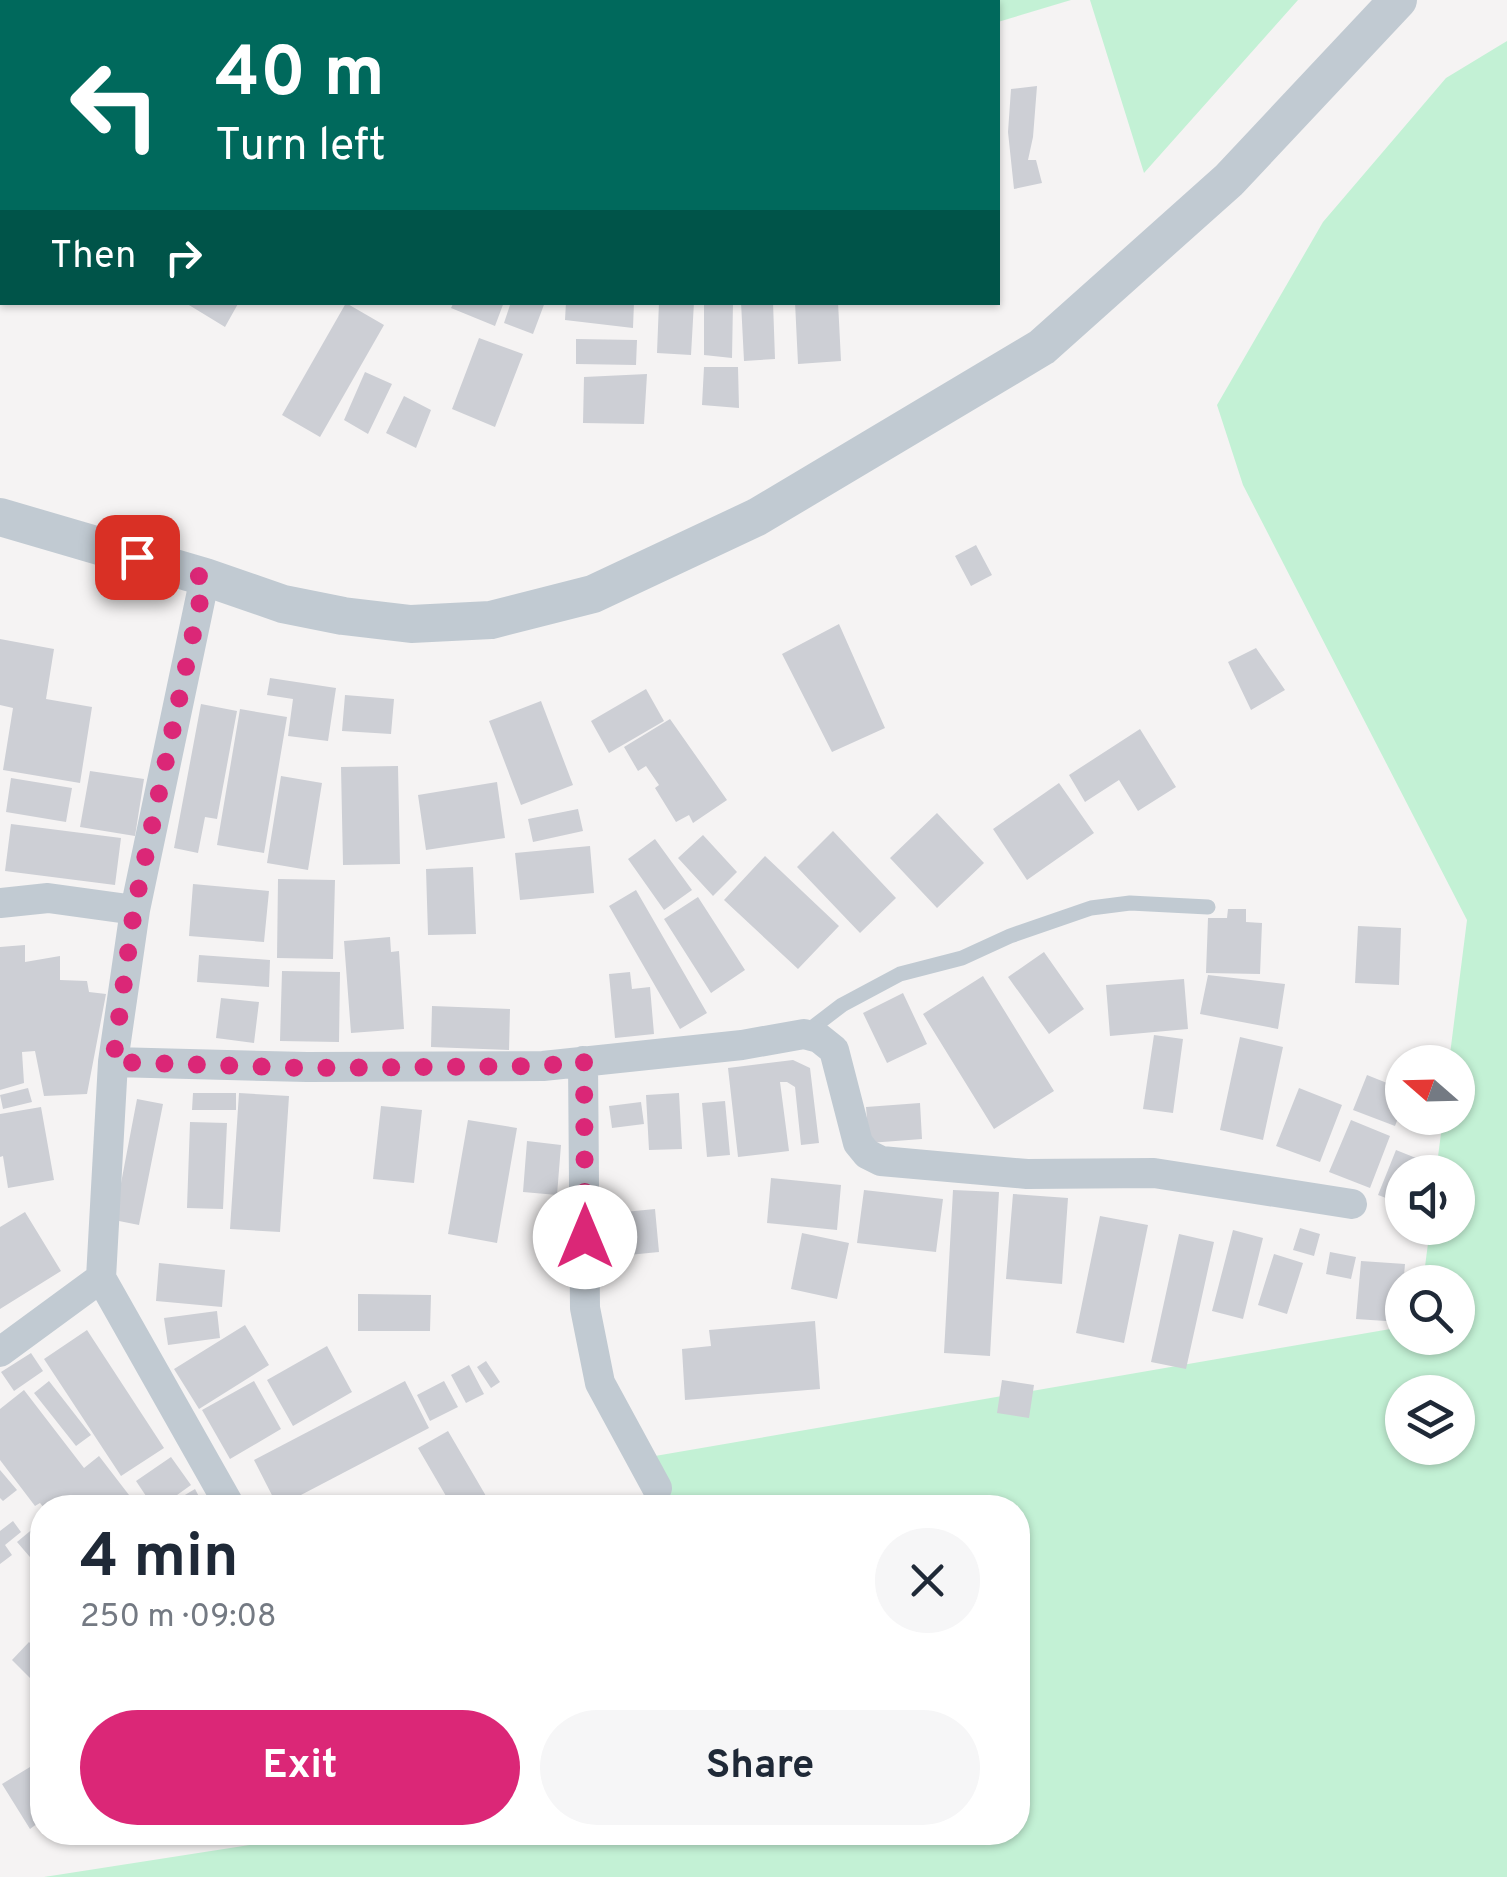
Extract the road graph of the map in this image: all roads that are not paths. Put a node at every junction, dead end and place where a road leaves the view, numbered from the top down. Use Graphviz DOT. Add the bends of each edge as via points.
graph roads {
  1 [pos="1398,0"];
  2 [pos="0,517"];
  3 [pos="205,578"];
  4 [pos="0,903"];
  5 [pos="1208,906"];
  6 [pos="134,910"];
  7 [pos="804,1034"];
  8 [pos="584,1061"];
  9 [pos="113,1062"];
  10 [pos="1352,1204"];
  11 [pos="102,1278"];
  12 [pos="0,1352"];
  13 [pos="656,1488"];
  14 [pos="224,1495"];
  1 -- 3 [label="street" via="1229,180 1042,347 758,516 593,594 491,620 411,624 343,616"];
  2 -- 3 [label="street"];
  3 -- 6 [label="street"];
  4 -- 6 [label="street" via="48,898"];
  5 -- 7 [label="lane" via="1130,902 1091,908 962,958 900,974"];
  6 -- 9 [label="street"];
  7 -- 8 [label="street"];
  7 -- 10 [label="street" via="834,1050 858,1143 880,1162 1027,1174 1154,1173"];
  8 -- 9 [label="street" via="306,1068"];
  8 -- 13 [label="street" via="585,1308 591,1346 600,1383"];
  9 -- 11 [label="street"];
  11 -- 12 [label="street"];
  11 -- 14 [label="street"];
}
